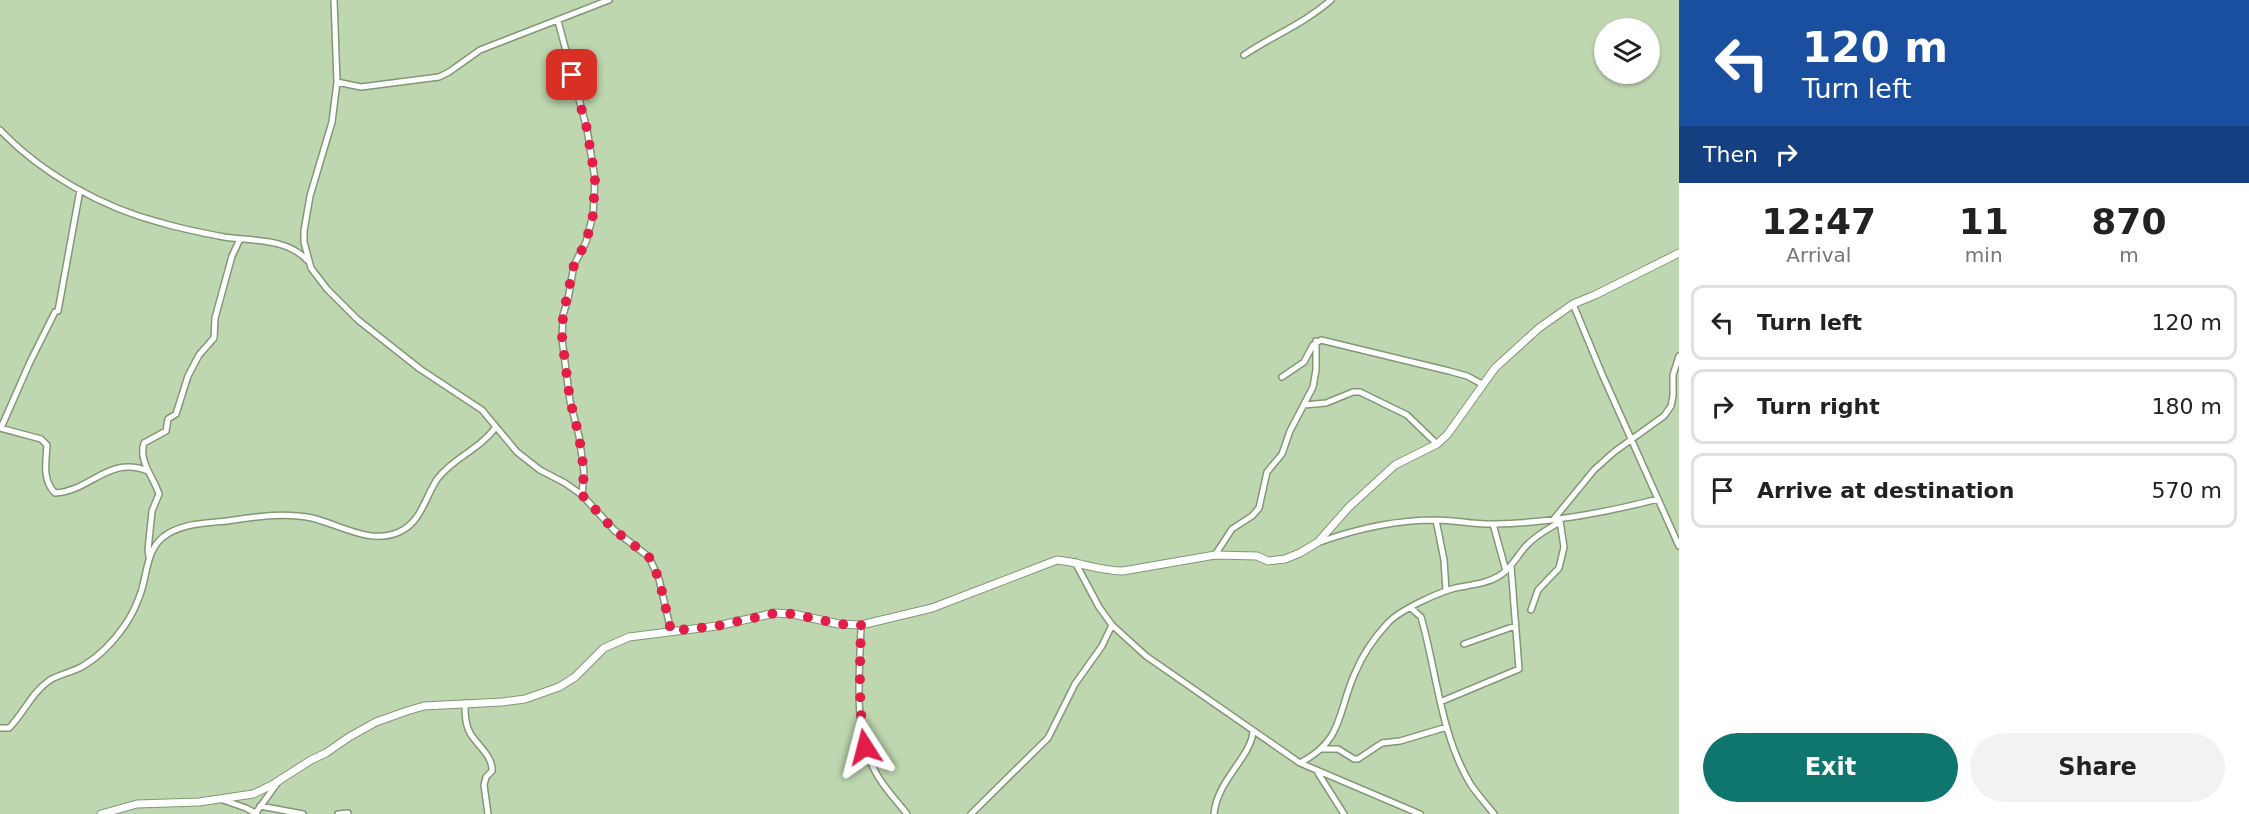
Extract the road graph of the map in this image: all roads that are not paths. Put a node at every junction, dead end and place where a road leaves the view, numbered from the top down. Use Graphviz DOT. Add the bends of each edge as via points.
graph roads {
  1 [pos="334,0"];
  2 [pos="609,0"];
  3 [pos="1331,0"];
  4 [pos="558,21"];
  5 [pos="1244,56"];
  6 [pos="337,82"];
  7 [pos="0,130"];
  8 [pos="80,190"];
  9 [pos="240,239"];
  10 [pos="1679,253"];
  11 [pos="307,260"];
  12 [pos="1574,304"];
  13 [pos="1316,341"];
  14 [pos="1679,356"];
  15 [pos="1282,377"];
  16 [pos="1482,384"];
  17 [pos="1304,405"];
  18 [pos="496,427"];
  19 [pos="1,428"];
  20 [pos="1631,440"];
  21 [pos="1437,444"];
  22 [pos="148,471"];
  23 [pos="582,495"];
  24 [pos="1658,499"];
  25 [pos="1436,520"];
  26 [pos="1557,521"];
  27 [pos="1493,524"];
  28 [pos="1318,542"];
  29 [pos="1679,546"];
  30 [pos="1215,555"];
  31 [pos="149,557"];
  32 [pos="1075,562"];
  33 [pos="1509,568"];
  34 [pos="1446,591"];
  35 [pos="1411,608"];
  36 [pos="1531,610"];
  37 [pos="861,625"];
  38 [pos="1112,625"];
  39 [pos="1515,626"];
  40 [pos="671,631"];
  41 [pos="1464,644"];
  42 [pos="1440,702"];
  43 [pos="465,703"];
  44 [pos="1447,727"];
  45 [pos="0,728"];
  46 [pos="1253,731"];
  47 [pos="1322,749"];
  48 [pos="1300,764"];
  49 [pos="1317,771"];
  50 [pos="279,781"];
  51 [pos="222,800"];
  52 [pos="260,806"];
  53 [pos="348,813"];
  54 [pos="101,814"];
  55 [pos="256,814"];
  56 [pos="303,814"];
  57 [pos="338,814"];
  58 [pos="488,814"];
  59 [pos="907,814"];
  60 [pos="971,814"];
  61 [pos="1214,814"];
  62 [pos="1344,814"];
  63 [pos="1420,814"];
  64 [pos="1494,814"];
  1 -- 6 [label="street"];
  2 -- 4 [label="street"];
  3 -- 5 [label="street"];
  4 -- 6 [label="street" via="480,50 439,77 361,87"];
  4 -- 23 [label="street" via="587,129 595,179 593,215 586,242 574,265 562,339 584,472"];
  6 -- 11 [label="street" via="332,122 304,231"];
  7 -- 8 [label="street" via="53,174"];
  8 -- 9 [label="street" via="161,223"];
  8 -- 19 [label="street" via="57,312"];
  9 -- 11 [label="street" via="282,245 300,252"];
  9 -- 22 [label="street" via="215,318 214,338 188,376 166,431 144,443"];
  10 -- 12 [label="street"];
  11 -- 18 [label="street" via="316,277 358,320 411,363 482,410"];
  12 -- 16 [label="street" via="1556,314 1508,355"];
  12 -- 20 [label="street"];
  13 -- 15 [label="street" via="1304,362"];
  13 -- 16 [label="street" via="1449,371"];
  13 -- 17 [label="street" via="1313,387"];
  14 -- 20 [label="street" via="1671,406"];
  16 -- 21 [label="street"];
  17 -- 21 [label="street" via="1326,403 1360,392 1407,415"];
  17 -- 30 [label="street" via="1282,454 1267,472 1259,508 1232,529"];
  18 -- 23 [label="street" via="529,462"];
  18 -- 31 [label="street" via="479,446 439,477 412,524 402,531 368,536 309,518 268,515 182,528 161,540"];
  19 -- 22 [label="street" via="40,439 47,445 46,474 55,494 124,466"];
  20 -- 24 [label="street"];
  20 -- 26 [label="street" via="1594,470"];
  21 -- 28 [label="street" via="1395,465"];
  22 -- 31 [label="street" via="159,494 152,511"];
  23 -- 40 [label="street" via="614,530 649,557 659,579"];
  24 -- 26 [label="street"];
  24 -- 29 [label="street"];
  25 -- 27 [label="street"];
  25 -- 28 [label="street" via="1370,528"];
  25 -- 34 [label="street"];
  26 -- 27 [label="street"];
  26 -- 33 [label="street" via="1530,541"];
  26 -- 36 [label="street" via="1564,547 1559,568 1538,590"];
  27 -- 33 [label="street"];
  28 -- 30 [label="street" via="1300,553 1276,560"];
  30 -- 32 [label="street" via="1123,571"];
  31 -- 45 [label="street" via="135,608 113,640 82,667 50,680 9,728"];
  32 -- 37 [label="street" via="1057,560 932,608"];
  32 -- 38 [label="street"];
  33 -- 34 [label="street" via="1491,580"];
  33 -- 39 [label="street"];
  34 -- 35 [label="street"];
  35 -- 42 [label="street" via="1420,617"];
  35 -- 47 [label="street" via="1389,621 1378,634 1355,673 1334,732"];
  37 -- 40 [label="street" via="776,613"];
  37 -- 59 [label="street" via="860,700 865,747 879,779"];
  38 -- 46 [label="street" via="1146,656"];
  38 -- 60 [label="street" via="1075,684 1048,738"];
  39 -- 41 [label="street"];
  39 -- 42 [label="street" via="1520,669"];
  40 -- 43 [label="street" via="643,633 616,641 575,677 539,695"];
  42 -- 44 [label="street"];
  43 -- 50 [label="street" via="424,706 376,722"];
  43 -- 58 [label="street" via="470,732 492,762 484,785"];
  44 -- 47 [label="street" via="1400,741 1382,742 1358,759 1338,749"];
  44 -- 64 [label="street" via="1465,774"];
  46 -- 48 [label="street"];
  46 -- 61 [label="street" via="1251,742 1220,789"];
  47 -- 48 [label="street"];
  48 -- 49 [label="street"];
  49 -- 62 [label="street"];
  49 -- 63 [label="street"];
  50 -- 51 [label="street" via="253,794"];
  50 -- 52 [label="street"];
  51 -- 54 [label="street" via="137,804"];
  51 -- 55 [label="street"];
  52 -- 55 [label="street"];
  52 -- 56 [label="street"];
  53 -- 57 [label="street"];
}
